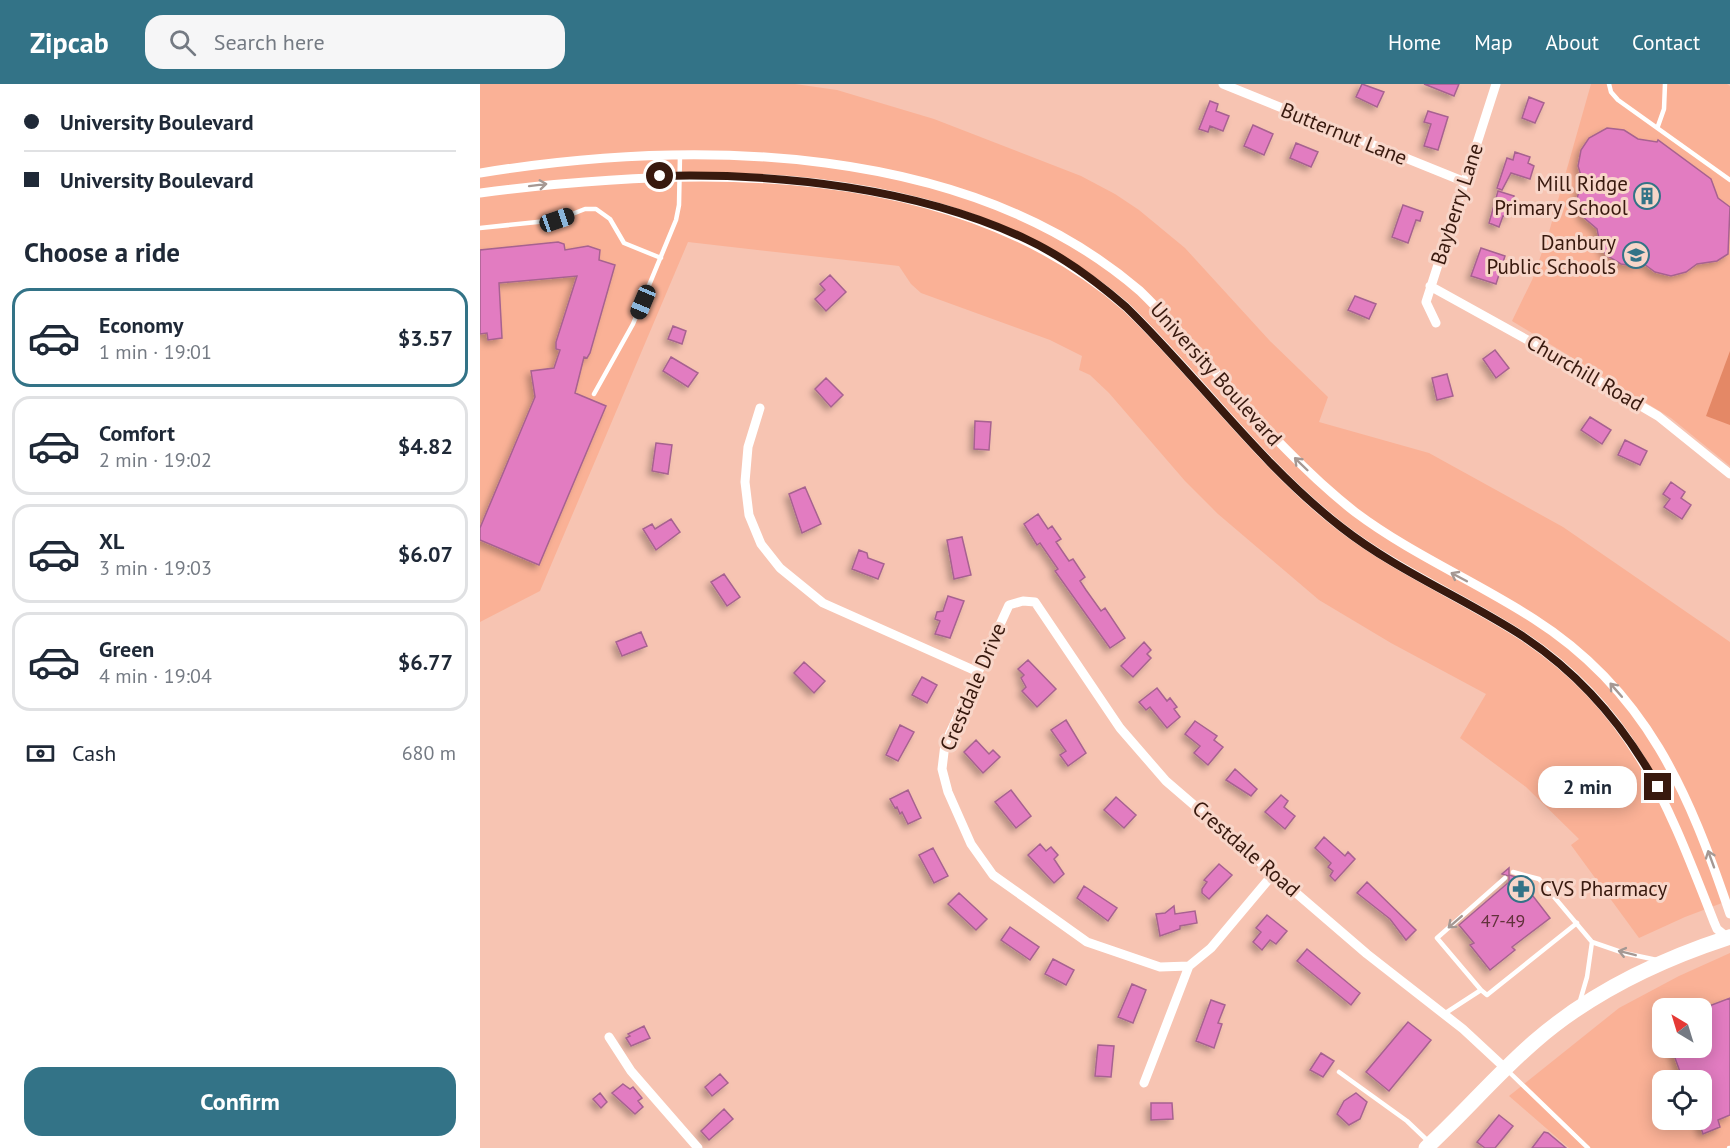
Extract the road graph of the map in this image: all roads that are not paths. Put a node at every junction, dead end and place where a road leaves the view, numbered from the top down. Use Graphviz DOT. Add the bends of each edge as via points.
graph roads {
  1 [pos="1223,84"];
  2 [pos="1496,84"];
  3 [pos="1609,84"];
  4 [pos="1665,84"];
  5 [pos="1658,126"];
  6 [pos="680,155"];
  7 [pos="480,173"];
  8 [pos="680,176"];
  9 [pos="1730,180"];
  10 [pos="1465,182"];
  11 [pos="480,193"];
  12 [pos="480,228"];
  13 [pos="661,258"];
  14 [pos="1430,286"];
  15 [pos="1436,323"];
  16 [pos="594,394"];
  17 [pos="760,408"];
  18 [pos="1730,474"];
  19 [pos="1023,600"];
  20 [pos="978,672"];
  21 [pos="1513,872"];
  22 [pos="1274,873"];
  23 [pos="1505,878"];
  24 [pos="1730,914"];
  25 [pos="1577,922"];
  26 [pos="1729,935"];
  27 [pos="1593,942"];
  28 [pos="1663,961"];
  29 [pos="1189,966"];
  30 [pos="1481,990"];
  31 [pos="1577,1009"];
  32 [pos="1444,1014"];
  33 [pos="609,1036"];
  34 [pos="1504,1068"];
  35 [pos="1339,1072"];
  36 [pos="1144,1083"];
  37 [pos="1428,1146"];
  38 [pos="698,1148"];
  39 [pos="1588,1148"];
  1 -- 10 [label="street, Butternut Lane"];
  2 -- 10 [label="street, Bayberry Lane"];
  3 -- 5 [label="lane" via="1618,100"];
  4 -- 5 [label="lane" via="1664,109"];
  5 -- 9 [label="lane"];
  6 -- 7 [label="street, University Boulevard" via="599,158"];
  6 -- 8 [label="lane"];
  24 -- 6 [label="street, University Boulevard, one-way" via="1702,833 1677,778 1645,725 1608,680 1535,619 1407,547 1346,504 1281,445 1163,313 1101,260 1037,222 944,188 800,161"];
  11 -- 8 [label="street, University Boulevard, one-way" via="600,178"];
  8 -- 13 [label="lane" via="676,220"];
  8 -- 26 [label="street, University Boulevard" via="798,182 905,200 1028,240 1105,289 1148,328 1266,459 1316,506 1396,565 1523,637 1593,695 1628,738 1654,779 1717,929"];
  10 -- 14 [label="street, Bayberry Lane"];
  12 -- 13 [label="lane" via="557,220 596,209 610,219 624,243"];
  13 -- 16 [label="lane" via="633,324"];
  14 -- 15 [label="street, Bayberry Lane" via="1426,302"];
  14 -- 18 [label="street, Churchill Road" via="1658,416"];
  17 -- 20 [label="street" via="748,447 745,482 749,515 761,544 780,568 823,603"];
  19 -- 20 [label="street, Crestdale Drive" via="1009,605"];
  19 -- 22 [label="street, Crestdale Road" via="1035,602 1143,758"];
  20 -- 29 [label="street, Crestdale Drive" via="945,744 942,769 948,792 981,861 993,875 1087,942 1160,967"];
  21 -- 25 [label="lane" via="1539,879"];
  22 -- 29 [label="street" via="1211,948"];
  22 -- 32 [label="street, Crestdale Road"];
  23 -- 30 [label="lane, one-way" via="1437,938"];
  25 -- 27 [label="lane"];
  25 -- 30 [label="lane" via="1487,995"];
  26 -- 28 [label="main road"];
  28 -- 27 [label="lane, one-way"];
  27 -- 31 [label="lane"];
  28 -- 31 [label="main road"];
  29 -- 36 [label="street"];
  30 -- 32 [label="lane"];
  31 -- 34 [label="main road"];
  32 -- 34 [label="street, Crestdale Road"];
  33 -- 38 [label="street" via="631,1071"];
  34 -- 37 [label="main road"];
  34 -- 39 [label="lane"];
  35 -- 37 [label="lane" via="1407,1121"];
}
